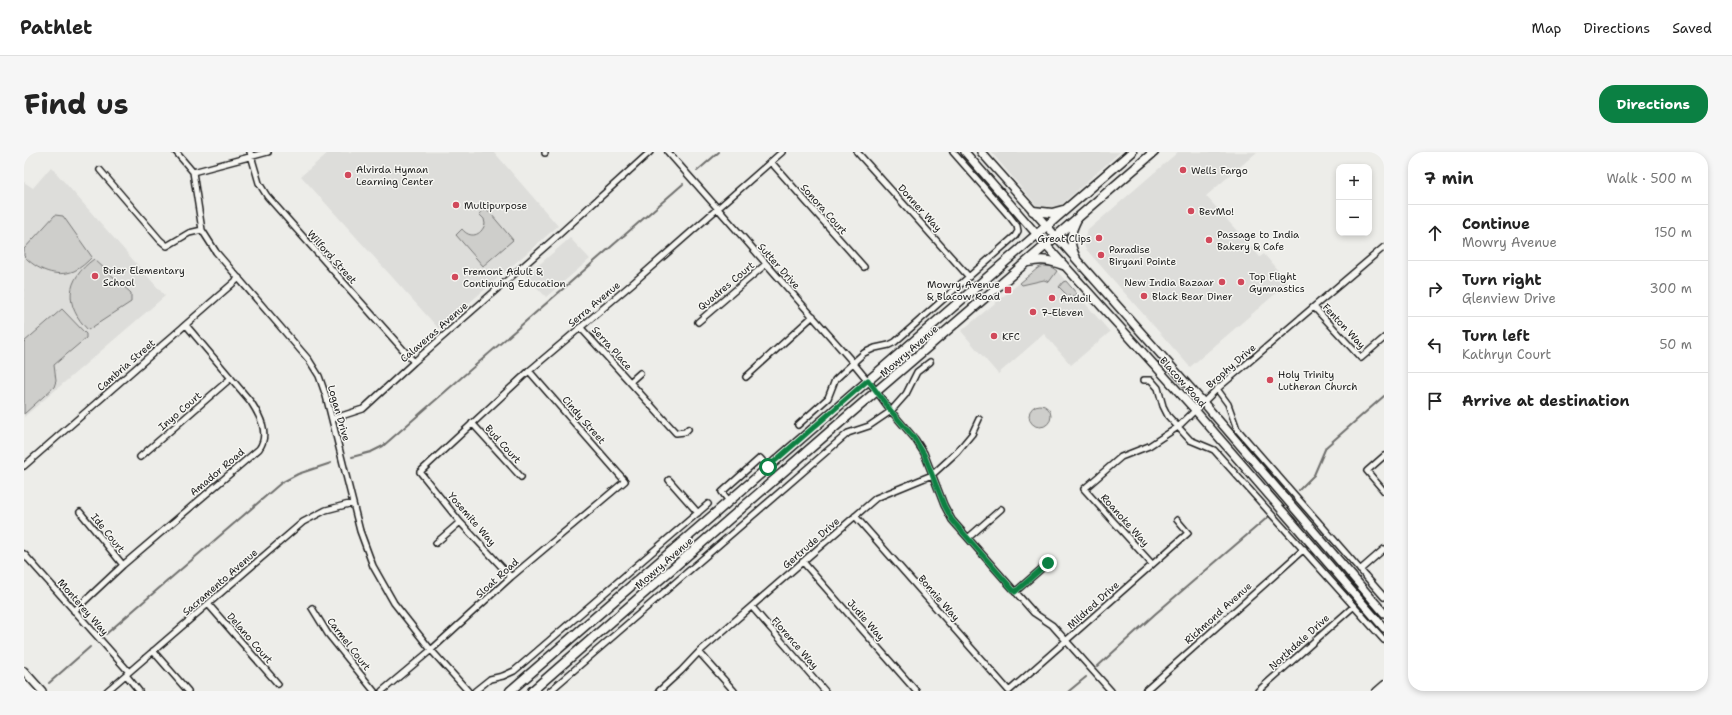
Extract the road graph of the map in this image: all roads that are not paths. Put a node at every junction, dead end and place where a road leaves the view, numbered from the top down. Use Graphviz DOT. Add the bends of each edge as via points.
graph roads {
  1 [pos="176,152"];
  2 [pos="268,152"];
  3 [pos="650,152"];
  4 [pos="668,152"];
  5 [pos="782,152"];
  6 [pos="857,152"];
  7 [pos="953,152"];
  8 [pos="965,152"];
  9 [pos="981,152"];
  10 [pos="1132,152"];
  11 [pos="1149,152"];
  12 [pos="1154,152"];
  13 [pos="251,154"];
  14 [pos="771,162"];
  15 [pos="1137,167"];
  16 [pos="100,170"];
  17 [pos="193,172"];
  18 [pos="716,209"];
  19 [pos="1064,210"];
  20 [pos="1033,211"];
  21 [pos="1079,217"];
  22 [pos="1046,226"];
  23 [pos="202,230"];
  24 [pos="1036,234"];
  25 [pos="1056,237"];
  26 [pos="1046,245"];
  27 [pos="1384,247"];
  28 [pos="1027,262"];
  29 [pos="766,264"];
  30 [pos="1063,264"];
  31 [pos="864,267"];
  32 [pos="1084,268"];
  33 [pos="969,277"];
  34 [pos="239,278"];
  35 [pos="1314,307"];
  36 [pos="813,316"];
  37 [pos="698,322"];
  38 [pos="186,325"];
  39 [pos="580,327"];
  40 [pos="1384,338"];
  41 [pos="414,362"];
  42 [pos="930,362"];
  43 [pos="853,363"];
  44 [pos="529,371"];
  45 [pos="640,373"];
  46 [pos="746,377"];
  47 [pos="231,378"];
  48 [pos="868,380"];
  49 [pos="1144,380"];
  50 [pos="630,382"];
  51 [pos="1217,390"];
  52 [pos="877,392"];
  53 [pos="1203,402"];
  54 [pos="1195,410"];
  55 [pos="891,411"];
  56 [pos="332,419"];
  57 [pos="979,419"];
  58 [pos="472,423"];
  59 [pos="798,425"];
  60 [pos="1178,427"];
  61 [pos="688,429"];
  62 [pos="1384,456"];
  63 [pos="140,458"];
  64 [pos="24,466"];
  65 [pos="768,467"];
  66 [pos="420,472"];
  67 [pos="932,475"];
  68 [pos="521,478"];
  69 [pos="625,480"];
  70 [pos="669,480"];
  71 [pos="1084,489"];
  72 [pos="1384,491"];
  73 [pos="729,501"];
  74 [pos="353,503"];
  75 [pos="708,504"];
  76 [pos="1001,509"];
  77 [pos="80,512"];
  78 [pos="698,513"];
  79 [pos="855,516"];
  80 [pos="1177,520"];
  81 [pos="460,522"];
  82 [pos="968,538"];
  83 [pos="436,543"];
  84 [pos="1304,549"];
  85 [pos="1384,549"];
  86 [pos="24,554"];
  87 [pos="803,562"];
  88 [pos="1048,563"];
  89 [pos="1152,564"];
  90 [pos="123,565"];
  91 [pos="1360,570"];
  92 [pos="511,577"];
  93 [pos="1015,592"];
  94 [pos="1384,597"];
  95 [pos="208,604"];
  96 [pos="752,607"];
  97 [pos="1353,607"];
  98 [pos="312,608"];
  99 [pos="74,611"];
  100 [pos="1384,613"];
  101 [pos="1384,628"];
  102 [pos="1384,640"];
  103 [pos="1066,641"];
  104 [pos="431,650"];
  105 [pos="153,651"];
  106 [pos="700,652"];
  107 [pos="24,671"];
  108 [pos="127,674"];
  109 [pos="278,684"];
  110 [pos="1384,684"];
  111 [pos="42,691"];
  112 [pos="107,691"];
  113 [pos="139,691"];
  114 [pos="188,691"];
  115 [pos="374,691"];
  116 [pos="382,691"];
  117 [pos="468,691"];
  118 [pos="475,691"];
  119 [pos="510,691"];
  120 [pos="532,691"];
  121 [pos="550,691"];
  122 [pos="659,691"];
  123 [pos="734,691"];
  124 [pos="825,691"];
  125 [pos="916,691"];
  126 [pos="1009,691"];
  127 [pos="1111,691"];
  128 [pos="1144,691"];
  129 [pos="1258,691"];
  130 [pos="1376,691"];
  1 -- 17 [label="street"];
  2 -- 13 [label="street"];
  3 -- 41 [label="street, Calaveras Avenue"];
  4 -- 18 [label="street, Sutter Drive"];
  5 -- 14 [label="street, Serra Avenue"];
  6 -- 33 [label="street, Donner Way"];
  7 -- 33 [label="street, Mowry Avenue" via="1010,217 1018,231"];
  8 -- 24 [label="main road, Blacow Road"];
  9 -- 20 [label="main road, Blacow Road"];
  10 -- 19 [label="main road, Mowry Avenue"];
  11 -- 15 [label="main road"];
  12 -- 15 [label="main road, Mowry Avenue"];
  13 -- 17 [label="street"];
  13 -- 41 [label="street, Wilford Street" via="259,183 267,196"];
  14 -- 18 [label="street, Serra Avenue"];
  14 -- 31 [label="street, Sonora Court"];
  15 -- 21 [label="main road, Mowry Avenue"];
  16 -- 23 [label="street" via="167,246 189,233"];
  17 -- 23 [label="street, Logan Drive"];
  18 -- 29 [label="street, Sutter Drive"];
  18 -- 39 [label="street, Serra Avenue"];
  19 -- 20 [label="main road" via="1052,213"];
  19 -- 22 [label="main road, Mowry Avenue"];
  20 -- 22 [label="main road, Blacow Road"];
  21 -- 25 [label="main road, Mowry Avenue"];
  21 -- 32 [label="main road" via="1072,230 1071,242"];
  22 -- 24 [label="main road, Mowry Avenue"];
  22 -- 25 [label="main road, Blacow Road"];
  23 -- 34 [label="street, Logan Drive" via="216,252"];
  24 -- 26 [label="main road, Blacow Road"];
  24 -- 48 [label="main road, Mowry Avenue"];
  25 -- 26 [label="main road, Mowry Avenue"];
  25 -- 32 [label="main road, Blacow Road"];
  26 -- 28 [label="main road, Mowry Avenue"];
  26 -- 30 [label="main road, Blacow Road"];
  27 -- 35 [label="street, Brophy Drive"];
  28 -- 30 [label="main road" via="1039,259"];
  28 -- 52 [label="main road, Mowry Avenue"];
  29 -- 36 [label="street, Sutter Drive"];
  29 -- 37 [label="street, Quadres Court"];
  30 -- 54 [label="main road, Blacow Road"];
  32 -- 53 [label="main road, Blacow Road"];
  33 -- 43 [label="street, Mowry Avenue" via="895,342 864,353"];
  34 -- 38 [label="street, Cambria Street"];
  34 -- 56 [label="street, Logan Drive" via="309,360 318,376"];
  35 -- 40 [label="street, Fenton Way" via="1361,358"];
  35 -- 51 [label="street, Brophy Drive"];
  36 -- 43 [label="street, Sutter Drive"];
  36 -- 46 [label="street"];
  38 -- 47 [label="street, Amador Road"];
  38 -- 64 [label="street, Cambria Street"];
  39 -- 44 [label="street, Serra Avenue"];
  39 -- 50 [label="street, Serra Place"];
  41 -- 56 [label="street, Calaveras Avenue" via="363,409"];
  42 -- 55 [label="street" via="917,372 906,394"];
  43 -- 48 [label="street, Sutter Drive"];
  43 -- 59 [label="street, Mowry Avenue" via="839,375 828,398"];
  44 -- 58 [label="street, Serra Avenue"];
  44 -- 69 [label="street, Cindy Street"];
  45 -- 50 [label="street, Serra Place"];
  47 -- 63 [label="street, Inyo Court"];
  47 -- 90 [label="street, Amador Road" via="260,416 263,444"];
  48 -- 52 [label="street, Sutter Drive"];
  48 -- 65 [label="main road, Mowry Avenue"];
  49 -- 60 [label="street" via="1151,380 1158,388 1168,416"];
  50 -- 61 [label="street, Serra Place" via="676,433"];
  51 -- 53 [label="street, Brophy Drive"];
  51 -- 91 [label="street, Blacow Road" via="1228,404 1237,429"];
  52 -- 55 [label="street, Sutter Drive"];
  52 -- 120 [label="main road, Mowry Avenue"];
  53 -- 54 [label="street, Brophy Drive"];
  53 -- 100 [label="main road, Blacow Road"];
  54 -- 60 [label="street, Brophy Drive"];
  54 -- 101 [label="main road, Blacow Road"];
  55 -- 67 [label="street, Sutter Drive" via="915,439"];
  55 -- 121 [label="street" via="869,426 848,433"];
  56 -- 74 [label="street, Logan Drive"];
  57 -- 67 [label="street, Gertrude Drive" via="972,434 957,452"];
  58 -- 66 [label="street, Serra Avenue"];
  58 -- 68 [label="street, Bud Court"];
  60 -- 71 [label="street, Brophy Drive" via="1149,446 1121,457"];
  60 -- 84 [label="street" via="1190,440 1214,450"];
  62 -- 72 [label="street" via="1366,471"];
  65 -- 73 [label="main road, Mowry Avenue"];
  65 -- 73 [label="street" via="760,458 722,492"];
  66 -- 81 [label="street, Yosemite Way"];
  67 -- 79 [label="street, Gertrude Drive" via="876,498"];
  67 -- 82 [label="street, Sutter Drive" via="952,520"];
  69 -- 92 [label="street, Sloat Road"];
  70 -- 78 [label="street"];
  71 -- 89 [label="street, Roanoke Way"];
  73 -- 119 [label="main road, Mowry Avenue"];
  74 -- 95 [label="street, Sacramento Avenue" via="326,510 303,522"];
  74 -- 104 [label="street, Logan Drive" via="364,542 382,585"];
  75 -- 78 [label="street, Mowry Avenue"];
  76 -- 82 [label="street"];
  77 -- 90 [label="street, Ide Court"];
  78 -- 118 [label="street, Mowry Avenue" via="514,671 490,679"];
  79 -- 87 [label="street, Gertrude Drive"];
  79 -- 126 [label="street, Bonnie Way"];
  80 -- 89 [label="street, Mildred Drive" via="1188,533"];
  81 -- 83 [label="street"];
  81 -- 92 [label="street, Yosemite Way"];
  82 -- 93 [label="street, Sutter Drive"];
  84 -- 97 [label="street"];
  84 -- 128 [label="street, Richmond Avenue"];
  85 -- 91 [label="street"];
  86 -- 99 [label="street, Monterey Way"];
  87 -- 96 [label="street, Gertrude Drive"];
  87 -- 125 [label="street, Judie Way"];
  88 -- 93 [label="street"];
  89 -- 103 [label="street, Mildred Drive"];
  90 -- 99 [label="street, Amador Road"];
  91 -- 94 [label="street, Blacow Road"];
  92 -- 104 [label="street, Sloat Road"];
  93 -- 103 [label="street, Sutter Drive"];
  95 -- 105 [label="street, Sacramento Avenue"];
  95 -- 109 [label="street, Delano Court"];
  96 -- 106 [label="street, Gertrude Drive"];
  96 -- 124 [label="street, Florence Way"];
  97 -- 102 [label="street"];
  97 -- 129 [label="street, Northdale Drive"];
  98 -- 115 [label="street, Carmel Court" via="328,634"];
  99 -- 108 [label="street, Monterey Way"];
  103 -- 126 [label="street, Mildred Drive"];
  103 -- 127 [label="street, Sutter Drive"];
  104 -- 116 [label="street, Sloat Road"];
  104 -- 117 [label="street, Logan Drive"];
  105 -- 108 [label="street, Sacramento Avenue"];
  105 -- 114 [label="street"];
  106 -- 122 [label="street, Gertrude Drive"];
  106 -- 123 [label="street"];
  107 -- 111 [label="main road"];
  108 -- 112 [label="street, Sacramento Avenue"];
  108 -- 113 [label="street, Monterey Way"];
  110 -- 130 [label="street"];
}
